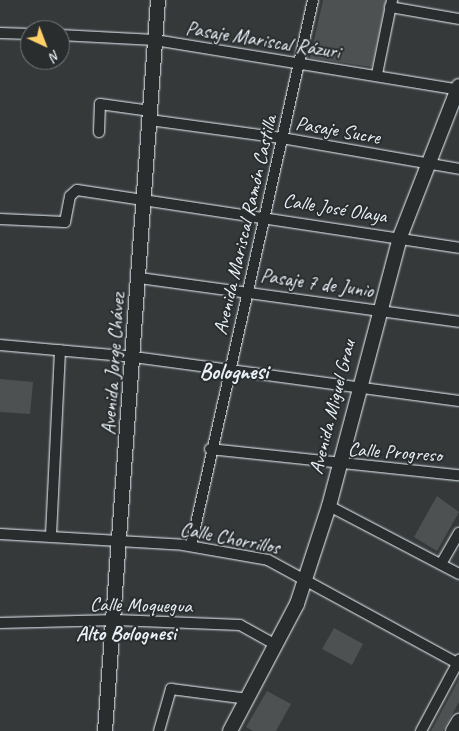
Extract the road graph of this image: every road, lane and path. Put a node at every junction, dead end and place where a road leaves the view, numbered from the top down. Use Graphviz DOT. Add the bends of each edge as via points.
graph roads {
  1 [pos="158,0"];
  2 [pos="313,0"];
  3 [pos="391,4"];
  4 [pos="459,19"];
  5 [pos="0,34"];
  6 [pos="20,34"];
  7 [pos="70,36"];
  8 [pos="155,40"];
  9 [pos="300,65"];
  10 [pos="377,74"];
  11 [pos="458,88"];
  12 [pos="150,115"];
  13 [pos="99,132"];
  14 [pos="282,138"];
  15 [pos="426,163"];
  16 [pos="459,170"];
  17 [pos="145,197"];
  18 [pos="265,215"];
  19 [pos="0,219"];
  20 [pos="400,237"];
  21 [pos="459,248"];
  22 [pos="139,278"];
  23 [pos="249,291"];
  24 [pos="378,309"];
  25 [pos="459,322"];
  26 [pos="0,345"];
  27 [pos="60,350"];
  28 [pos="134,357"];
  29 [pos="231,369"];
  30 [pos="357,388"];
  31 [pos="459,401"];
  32 [pos="210,449"];
  33 [pos="338,466"];
  34 [pos="459,475"];
  35 [pos="329,506"];
  36 [pos="459,533"];
  37 [pos="0,534"];
  38 [pos="51,535"];
  39 [pos="122,540"];
  40 [pos="191,546"];
  41 [pos="441,564"];
  42 [pos="459,574"];
  43 [pos="306,580"];
  44 [pos="116,620"];
  45 [pos="0,623"];
  46 [pos="276,644"];
  47 [pos="458,662"];
  48 [pos="248,700"];
  49 [pos="459,721"];
  50 [pos="105,731"];
  51 [pos="159,731"];
  52 [pos="230,731"];
  53 [pos="421,731"];
  54 [pos="453,731"];
  1 -- 8 [label="street, Avenida Jorge Chávez"];
  2 -- 9 [label="street, Avenida Mariscal Ramón Castilla"];
  3 -- 4 [label="street"];
  3 -- 10 [label="street"];
  5 -- 6 [label="street"];
  7 -- 8 [label="street, Pasaje Mariscal Rázuri"];
  8 -- 9 [label="street, Pasaje Mariscal Rázuri"];
  8 -- 12 [label="street, Avenida Jorge Chávez"];
  9 -- 10 [label="street, Pasaje Mariscal Rázuri"];
  9 -- 14 [label="street, Avenida Mariscal Ramón Castilla"];
  10 -- 11 [label="street, Pasaje Mariscal Rázuri"];
  11 -- 15 [label="street, Avenida Miguel Grau"];
  12 -- 13 [label="street, Pasaje Sucre" via="100,104"];
  12 -- 14 [label="street, Pasaje Sucre"];
  12 -- 17 [label="street, Avenida Jorge Chávez"];
  14 -- 15 [label="street, Pasaje Sucre"];
  14 -- 18 [label="street, Avenida Mariscal Ramón Castilla"];
  15 -- 16 [label="street, Pasaje Sucre"];
  15 -- 20 [label="street, Avenida Miguel Grau"];
  17 -- 18 [label="street, Calle José Olaya"];
  17 -- 19 [label="street, Calle José Olaya" via="77,190 70,196 67,220"];
  17 -- 22 [label="street, Avenida Jorge Chávez"];
  18 -- 20 [label="street, Calle José Olaya"];
  18 -- 23 [label="street, Avenida Mariscal Ramón Castilla"];
  20 -- 21 [label="street, Calle José Olaya"];
  20 -- 24 [label="street, Avenida Miguel Grau"];
  22 -- 23 [label="street, Pasaje 7 de Junio"];
  22 -- 28 [label="street, Avenida Jorge Chávez"];
  23 -- 24 [label="street, Pasaje 7 de Junio"];
  23 -- 29 [label="street, Avenida Mariscal Ramón Castilla"];
  24 -- 25 [label="street, Pasaje 7 de Junio"];
  24 -- 30 [label="street, Avenida Miguel Grau"];
  26 -- 27 [label="street"];
  27 -- 28 [label="street"];
  27 -- 38 [label="street"];
  28 -- 29 [label="street"];
  28 -- 39 [label="street, Avenida Jorge Chávez"];
  29 -- 30 [label="street"];
  29 -- 32 [label="street, Avenida Mariscal Ramón Castilla"];
  30 -- 31 [label="street"];
  30 -- 33 [label="street, Avenida Miguel Grau"];
  32 -- 33 [label="street, Calle Progreso"];
  32 -- 40 [label="street, Avenida Mariscal Ramón Castilla"];
  33 -- 34 [label="street, Calle Progreso"];
  33 -- 35 [label="street, Avenida Miguel Grau"];
  35 -- 41 [label="street"];
  35 -- 43 [label="street, Avenida Miguel Grau"];
  36 -- 41 [label="street"];
  37 -- 38 [label="street, Calle Chorrillos"];
  38 -- 39 [label="street, Calle Chorrillos"];
  39 -- 40 [label="street, Calle Chorrillos"];
  39 -- 44 [label="street, Avenida Jorge Chávez"];
  40 -- 43 [label="street, Calle Chorrillos" via="268,560"];
  41 -- 42 [label="street"];
  43 -- 46 [label="street, Avenida Miguel Grau"];
  43 -- 47 [label="street, Calle Chorrillos"];
  44 -- 45 [label="street, Calle Moquegua"];
  44 -- 46 [label="street, Calle Moquegua" via="240,626"];
  44 -- 50 [label="street, Avenida Jorge Chávez"];
  46 -- 48 [label="street, Avenida Miguel Grau"];
  47 -- 53 [label="street"];
  48 -- 51 [label="street" via="171,689"];
  48 -- 52 [label="street, Avenida Miguel Grau"];
  49 -- 54 [label="street"];
}
